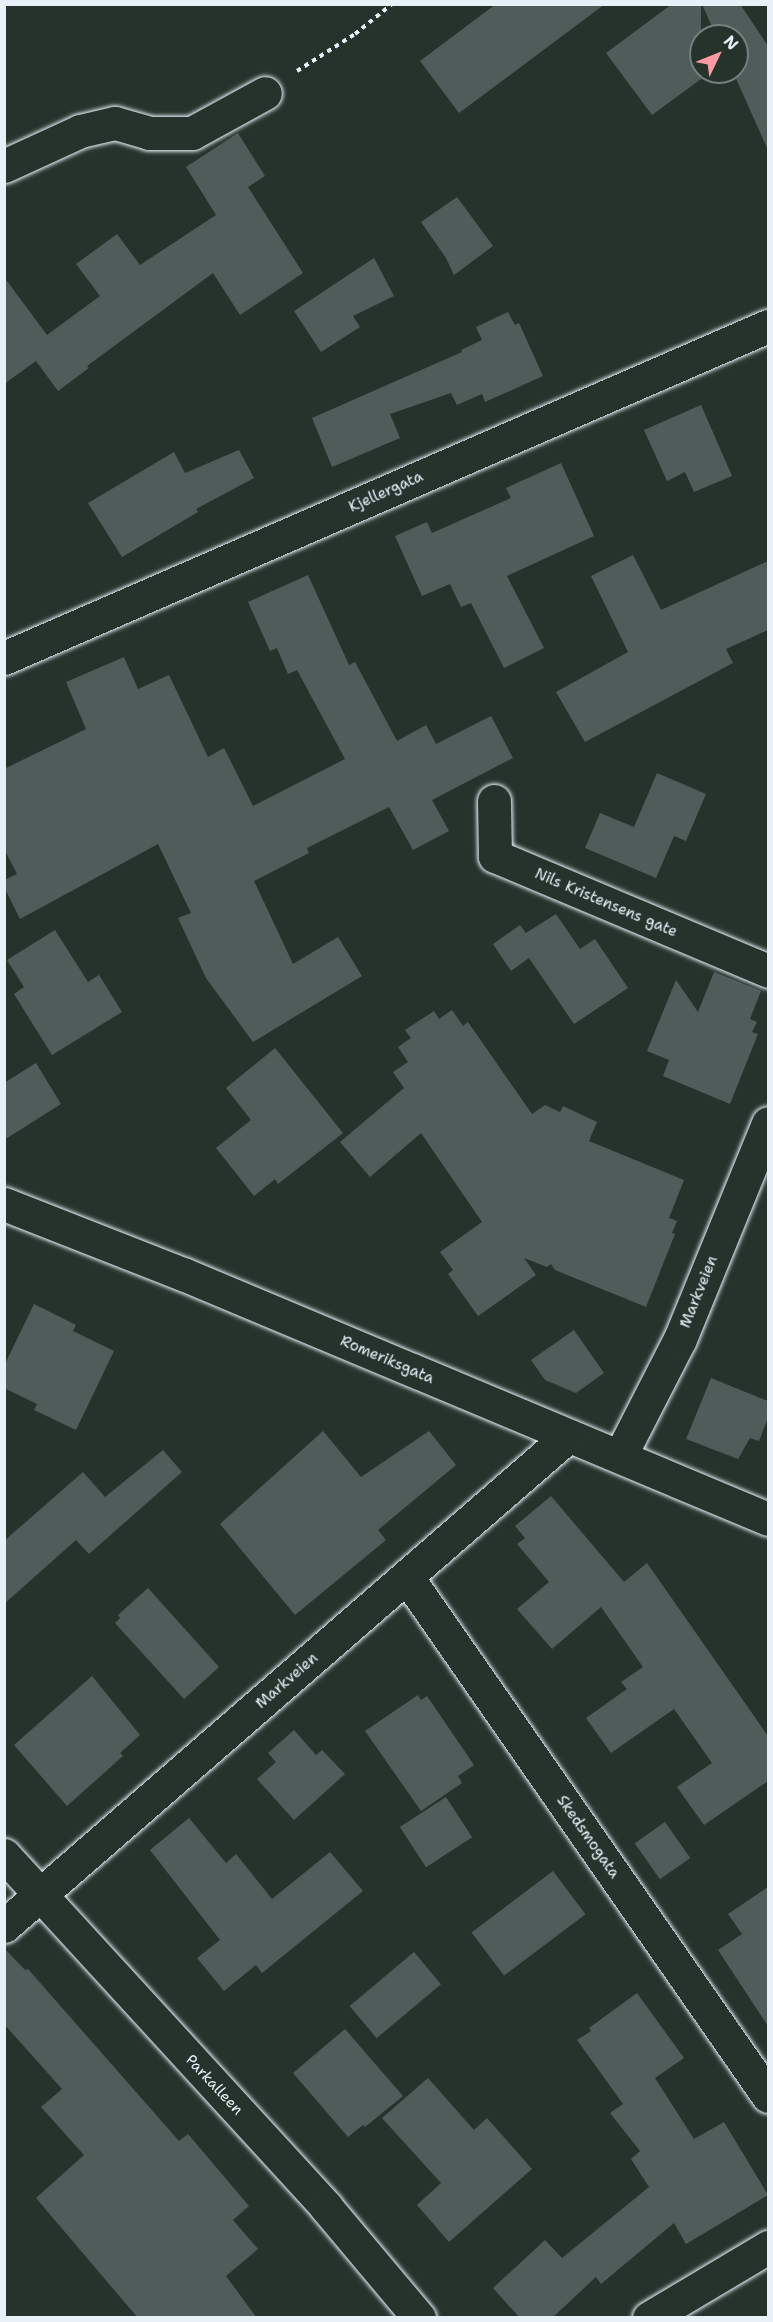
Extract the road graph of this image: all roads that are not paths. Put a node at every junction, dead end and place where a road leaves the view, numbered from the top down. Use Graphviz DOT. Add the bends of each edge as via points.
graph roads {
  1 [pos="265,93"];
  2 [pos="4,166"];
  3 [pos="768,326"];
  4 [pos="4,658"];
  5 [pos="494,801"];
  6 [pos="768,971"];
  7 [pos="768,1123"];
  8 [pos="4,1204"];
  9 [pos="568,1436"];
  10 [pos="620,1456"];
  11 [pos="768,1519"];
  12 [pos="408,1577"];
  13 [pos="4,1855"];
  14 [pos="39,1895"];
  15 [pos="4,1926"];
  16 [pos="768,2096"];
  17 [pos="768,2247"];
  18 [pos="419,2318"];
  19 [pos="649,2318"];
  1 -- 2 [label="street" via="192,133 149,134 115,123 80,131"];
  3 -- 4 [label="street, Kjellergata"];
  5 -- 6 [label="street, Nils Kristensens gate" via="495,856"];
  7 -- 10 [label="street, Markveien" via="680,1339"];
  8 -- 9 [label="street, Romeriksgata" via="183,1274"];
  9 -- 10 [label="street, Romeriksgata"];
  9 -- 12 [label="street, Markveien"];
  10 -- 11 [label="street, Romeriksgata"];
  12 -- 14 [label="street, Markveien"];
  12 -- 16 [label="street, Skedsmogata"];
  13 -- 14 [label="street, Parkalleen"];
  14 -- 15 [label="street, Markveien"];
  14 -- 18 [label="street, Parkalleen" via="326,2207"];
  17 -- 19 [label="street"];
}
